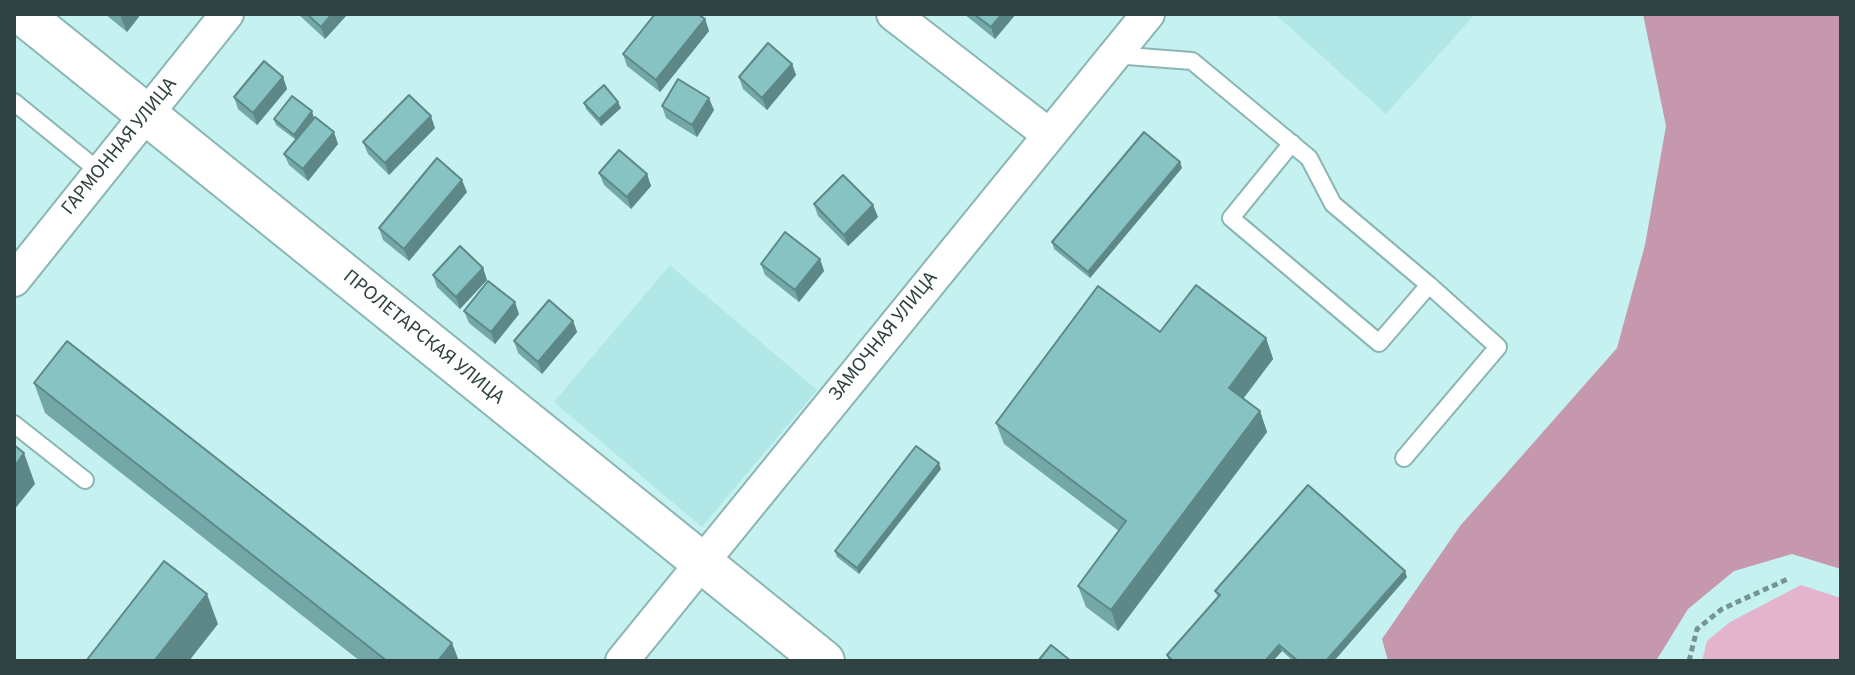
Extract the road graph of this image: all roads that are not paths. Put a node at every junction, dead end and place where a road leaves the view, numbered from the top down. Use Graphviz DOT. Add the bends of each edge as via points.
graph roads {
  1 [pos="22,14"];
  2 [pos="227,14"];
  3 [pos="893,14"];
  4 [pos="1148,14"];
  5 [pos="1114,55"];
  6 [pos="14,102"];
  7 [pos="146,115"];
  8 [pos="1049,135"];
  9 [pos="1292,143"];
  10 [pos="100,172"];
  11 [pos="14,280"];
  12 [pos="1429,285"];
  13 [pos="14,424"];
  14 [pos="1404,458"];
  15 [pos="85,480"];
  16 [pos="701,562"];
  17 [pos="622,661"];
  18 [pos="824,661"];
  1 -- 7 [label="street, ПРОЛЕТАРСКАЯ УЛИЦА"];
  2 -- 7 [label="street, ГАРМОННАЯ УЛИЦА"];
  3 -- 8 [label="street"];
  4 -- 5 [label="street, ЗАМОЧНАЯ УЛИЦА"];
  5 -- 8 [label="street, ЗАМОЧНАЯ УЛИЦА"];
  5 -- 9 [label="lane" via="1192,61"];
  6 -- 10 [label="lane"];
  7 -- 10 [label="street, ГАРМОННАЯ УЛИЦА"];
  7 -- 16 [label="street, ПРОЛЕТАРСКАЯ УЛИЦА"];
  8 -- 16 [label="street, ЗАМОЧНАЯ УЛИЦА"];
  9 -- 12 [label="lane" via="1309,158 1333,204"];
  9 -- 12 [label="lane" via="1231,218 1379,343"];
  10 -- 11 [label="street, ГАРМОННАЯ УЛИЦА"];
  12 -- 14 [label="lane" via="1498,347"];
  13 -- 15 [label="lane"];
  16 -- 17 [label="street, ЗАМОЧНАЯ УЛИЦА"];
  16 -- 18 [label="street, ПРОЛЕТАРСКАЯ УЛИЦА"];
}
